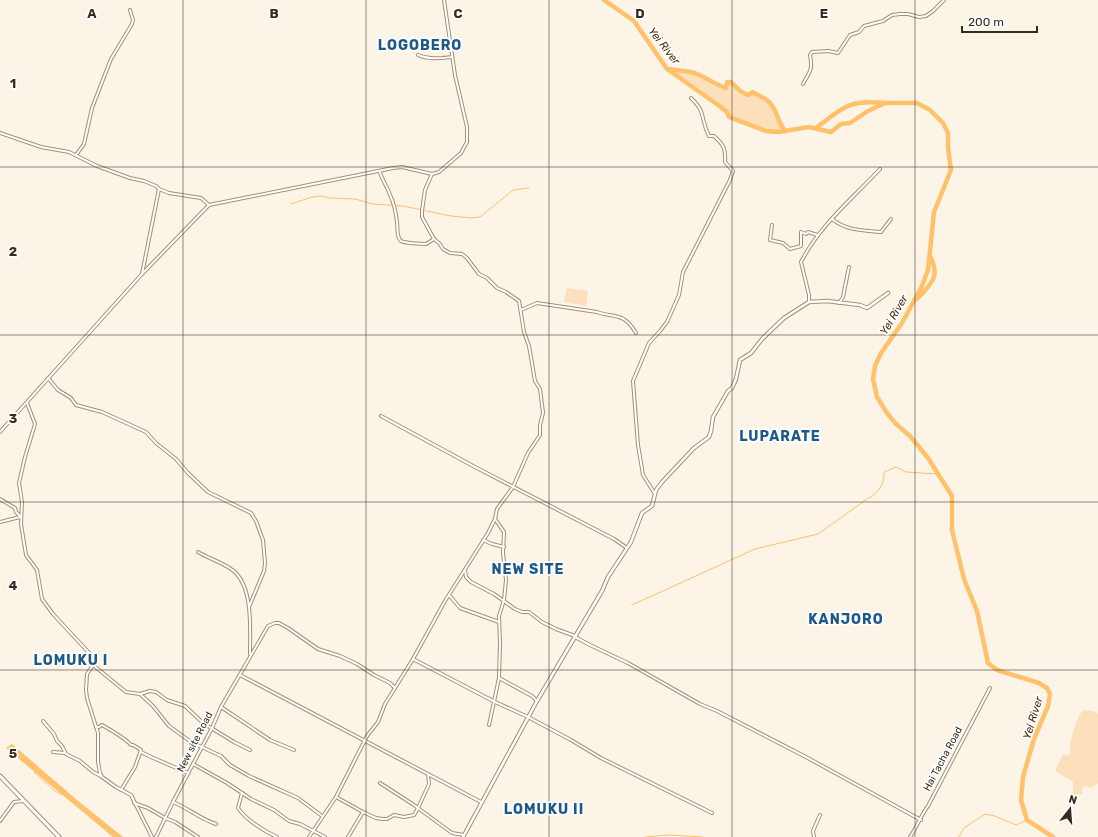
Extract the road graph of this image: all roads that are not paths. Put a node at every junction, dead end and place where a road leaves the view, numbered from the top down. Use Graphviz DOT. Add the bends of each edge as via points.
graph roads {
  1 [pos="444,0"];
  2 [pos="944,0"];
  3 [pos="130,10"];
  4 [pos="418,55"];
  5 [pos="452,57"];
  6 [pos="803,84"];
  7 [pos="691,98"];
  8 [pos="0,133"];
  9 [pos="76,155"];
  10 [pos="880,169"];
  11 [pos="380,171"];
  12 [pos="432,174"];
  13 [pos="159,189"];
  14 [pos="209,205"];
  15 [pos="832,219"];
  16 [pos="891,219"];
  17 [pos="772,225"];
  18 [pos="817,236"];
  19 [pos="434,239"];
  20 [pos="849,267"];
  21 [pos="142,274"];
  22 [pos="888,293"];
  23 [pos="809,302"];
  24 [pos="840,303"];
  25 [pos="521,310"];
  26 [pos="636,332"];
  27 [pos="48,378"];
  28 [pos="27,403"];
  29 [pos="381,416"];
  30 [pos="0,432"];
  31 [pos="513,487"];
  32 [pos="655,494"];
  33 [pos="0,499"];
  34 [pos="21,517"];
  35 [pos="495,519"];
  36 [pos="0,522"];
  37 [pos="484,540"];
  38 [pos="504,547"];
  39 [pos="627,548"];
  40 [pos="198,552"];
  41 [pos="465,570"];
  42 [pos="449,595"];
  43 [pos="504,600"];
  44 [pos="249,607"];
  45 [pos="499,622"];
  46 [pos="575,636"];
  47 [pos="250,656"];
  48 [pos="413,659"];
  49 [pos="93,665"];
  50 [pos="240,675"];
  51 [pos="498,678"];
  52 [pos="395,688"];
  53 [pos="990,688"];
  54 [pos="140,694"];
  55 [pos="495,702"];
  56 [pos="537,702"];
  57 [pos="221,707"];
  58 [pos="528,717"];
  59 [pos="43,720"];
  60 [pos="489,726"];
  61 [pos="96,727"];
  62 [pos="212,728"];
  63 [pos="365,742"];
  64 [pos="202,748"];
  65 [pos="250,750"];
  66 [pos="294,750"];
  67 [pos="52,752"];
  68 [pos="141,752"];
  69 [pos="66,754"];
  70 [pos="193,764"];
  71 [pos="188,773"];
  72 [pos="428,774"];
  73 [pos="0,776"];
  74 [pos="102,777"];
  75 [pos="380,784"];
  76 [pos="121,790"];
  77 [pos="242,793"];
  78 [pos="336,797"];
  79 [pos="23,800"];
  80 [pos="173,802"];
  81 [pos="481,802"];
  82 [pos="134,803"];
  83 [pos="418,808"];
  84 [pos="363,812"];
  85 [pos="712,813"];
  86 [pos="820,815"];
  87 [pos="322,816"];
  88 [pos="164,818"];
  89 [pos="921,820"];
  90 [pos="0,821"];
  91 [pos="216,824"];
  92 [pos="313,831"];
  93 [pos="195,836"];
  94 [pos="463,836"];
  95 [pos="59,837"];
  96 [pos="152,837"];
  97 [pos="156,837"];
  98 [pos="198,837"];
  99 [pos="277,837"];
  100 [pos="310,837"];
  101 [pos="325,837"];
  102 [pos="348,837"];
  103 [pos="814,837"];
  104 [pos="910,837"];
  1 -- 5 [label="street"];
  2 -- 6 [label="street" via="926,16 892,15 883,21 864,26 850,35 838,53 812,52 812,67"];
  3 -- 9 [label="street" via="132,24 111,59 92,108 85,140"];
  4 -- 5 [label="street" via="432,59"];
  5 -- 12 [label="street" via="467,127 467,142 459,156 439,172"];
  7 -- 32 [label="street" via="700,106 709,136 714,136 726,150 725,162 733,170 683,272 679,295 667,322 649,343 633,381 643,475"];
  8 -- 9 [label="street" via="41,147"];
  9 -- 13 [label="street" via="97,166 144,181"];
  10 -- 15 [label="street"];
  11 -- 12 [label="street" via="402,167"];
  11 -- 14 [label="street"];
  11 -- 19 [label="street" via="393,202 401,240 426,244"];
  12 -- 19 [label="street" via="425,190 422,217"];
  13 -- 14 [label="street" via="201,198"];
  13 -- 21 [label="street"];
  14 -- 21 [label="street"];
  15 -- 16 [label="street" via="846,228 880,232"];
  15 -- 18 [label="street"];
  17 -- 18 [label="street" via="770,240 783,243 790,249 801,246 801,232"];
  18 -- 23 [label="street" via="801,262"];
  19 -- 25 [label="street" via="443,249 467,258 479,274 519,301"];
  20 -- 24 [label="street"];
  21 -- 27 [label="street"];
  22 -- 24 [label="street" via="867,308"];
  23 -- 24 [label="street"];
  23 -- 32 [label="street" via="784,318 751,353 740,360 732,388 713,417 709,437 675,467"];
  25 -- 26 [label="street" via="537,303 618,316 625,319"];
  25 -- 31 [label="street" via="543,413 540,435 528,453"];
  27 -- 28 [label="street"];
  27 -- 44 [label="street" via="76,405 102,412 146,432 208,492 251,513 263,540 265,563"];
  28 -- 30 [label="street"];
  28 -- 34 [label="street" via="35,424 19,483"];
  29 -- 31 [label="street"];
  31 -- 35 [label="street" via="497,509"];
  31 -- 39 [label="street"];
  32 -- 39 [label="street" via="652,506 642,513"];
  33 -- 34 [label="street" via="15,508"];
  34 -- 36 [label="street"];
  34 -- 49 [label="street" via="26,555 37,570 42,599 91,654"];
  35 -- 37 [label="street"];
  35 -- 38 [label="street" via="504,532"];
  37 -- 38 [label="street"];
  37 -- 41 [label="street"];
  38 -- 43 [label="street"];
  39 -- 46 [label="street"];
  40 -- 44 [label="street" via="232,570 240,578"];
  41 -- 42 [label="street"];
  41 -- 43 [label="street" via="466,577 471,582"];
  42 -- 45 [label="street" via="460,608"];
  42 -- 48 [label="street"];
  43 -- 45 [label="street"];
  43 -- 46 [label="street" via="520,611 529,612 542,622"];
  44 -- 47 [label="street"];
  45 -- 51 [label="street"];
  46 -- 56 [label="street"];
  46 -- 89 [label="street"];
  47 -- 50 [label="street, New site Road"];
  47 -- 52 [label="street, New site Road" via="268,626 279,623 318,649 357,664"];
  48 -- 52 [label="street"];
  48 -- 55 [label="street"];
  49 -- 54 [label="street" via="122,690"];
  49 -- 61 [label="street" via="87,674 86,690"];
  50 -- 57 [label="street, New site Road"];
  50 -- 63 [label="street"];
  51 -- 55 [label="street"];
  51 -- 56 [label="street" via="532,696"];
  52 -- 63 [label="street"];
  53 -- 89 [label="street, Hai Tacha Road"];
  54 -- 62 [label="street" via="156,692 167,700 184,706"];
  54 -- 64 [label="street" via="168,726"];
  55 -- 58 [label="street"];
  55 -- 60 [label="street"];
  56 -- 58 [label="street"];
  57 -- 62 [label="street, New site Road"];
  57 -- 66 [label="street" via="270,740"];
  58 -- 81 [label="street"];
  58 -- 85 [label="street" via="601,758"];
  59 -- 69 [label="street"];
  61 -- 68 [label="street" via="102,725 131,746 133,744"];
  61 -- 74 [label="street" via="99,741 98,769"];
  62 -- 64 [label="street, New site Road"];
  62 -- 65 [label="street"];
  63 -- 72 [label="street"];
  63 -- 78 [label="street"];
  64 -- 70 [label="street, New site Road"];
  64 -- 87 [label="street" via="221,756 230,765 250,776 298,798"];
  67 -- 69 [label="street"];
  68 -- 71 [label="street"];
  68 -- 76 [label="street"];
  69 -- 74 [label="street"];
  70 -- 71 [label="street, New site Road"];
  70 -- 77 [label="street"];
  71 -- 80 [label="street, New site Road"];
  72 -- 81 [label="street"];
  72 -- 83 [label="street" via="429,784"];
  73 -- 79 [label="main road"];
  74 -- 76 [label="street"];
  75 -- 83 [label="street"];
  76 -- 82 [label="street" via="131,795"];
  77 -- 92 [label="street" via="289,821"];
  77 -- 99 [label="street" via="238,808 240,811 257,827"];
  78 -- 84 [label="street"];
  78 -- 87 [label="street"];
  79 -- 90 [label="street" via="14,802"];
  79 -- 95 [label="main road"];
  80 -- 88 [label="street, New site Road"];
  80 -- 91 [label="street"];
  81 -- 94 [label="street"];
  82 -- 88 [label="street"];
  82 -- 96 [label="street"];
  83 -- 84 [label="street" via="411,816 394,815 385,819"];
  83 -- 94 [label="street" via="452,833"];
  84 -- 102 [label="street"];
  86 -- 103 [label="street" via="813,831"];
  87 -- 92 [label="street"];
  88 -- 93 [label="street" via="175,822"];
  88 -- 97 [label="street, New site Road"];
  89 -- 104 [label="street, Hai Tacha Road"];
  92 -- 100 [label="street"];
  92 -- 101 [label="street"];
  93 -- 98 [label="street"];
}
